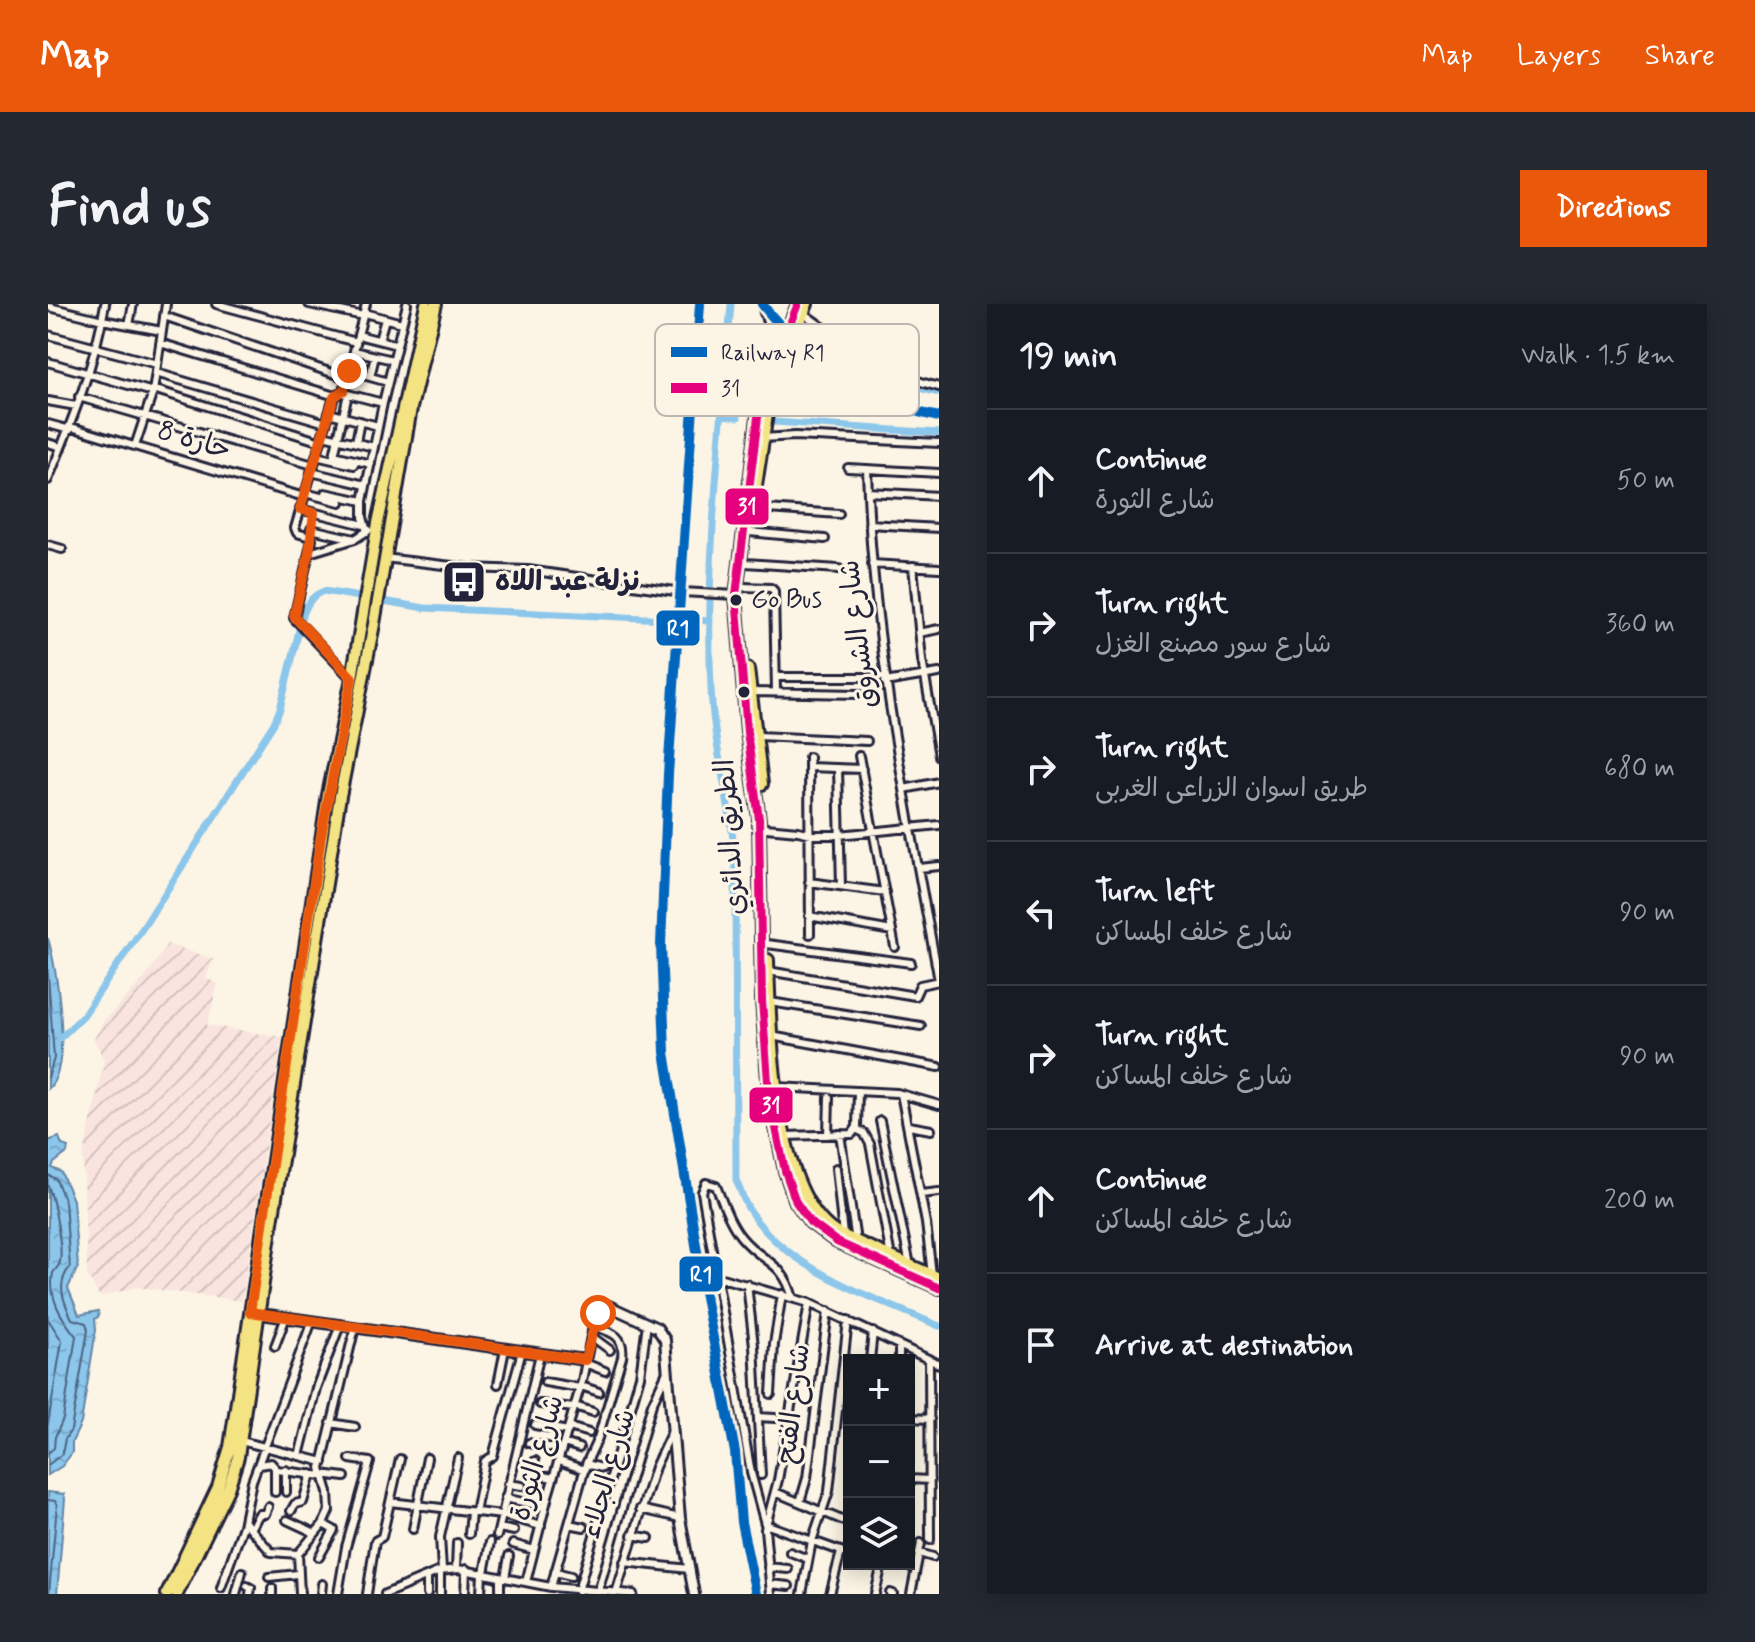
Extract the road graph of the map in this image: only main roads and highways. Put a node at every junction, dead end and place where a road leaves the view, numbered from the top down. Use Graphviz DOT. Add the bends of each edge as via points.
graph roads {
  1 [pos="426,304"];
  2 [pos="436,304"];
  3 [pos="763,304"];
  4 [pos="768,324"];
  5 [pos="758,416"];
  6 [pos="766,416"];
  7 [pos="373,592"];
  8 [pos="734,592"];
  9 [pos="751,722"];
  10 [pos="755,739"];
  11 [pos="334,796"];
  12 [pos="936,1276"];
  13 [pos="939,1288"];
  14 [pos="255,1313"];
  15 [pos="229,1472"];
  16 [pos="167,1594"];
  17 [pos="177,1594"];
  1 -- 7 [label="main road" via="378,523"];
  2 -- 7 [label="main road"];
  3 -- 4 [label="main road"];
  5 -- 8 [label="main road, الطريق الدائري"];
  6 -- 8 [label="main road, الطريق الدائري" via="745,563"];
  7 -- 11 [label="main road" via="362,622"];
  7 -- 11 [label="main road" via="374,624"];
  8 -- 9 [label="main road, الطريق الدائري"];
  8 -- 9 [label="main road, الطريق الدائري" via="743,628"];
  9 -- 10 [label="main road, الطريق الدائري"];
  10 -- 12 [label="main road, الطريق الدائري" via="766,828 776,1087 802,1192 827,1227"];
  10 -- 13 [label="main road, الطريق الدائري" via="765,1064 793,1194 822,1234"];
  11 -- 14 [label="main road"];
  14 -- 15 [label="main road"];
  14 -- 15 [label="main road" via="241,1441"];
  15 -- 16 [label="main road"];
  15 -- 17 [label="main road"];
}
